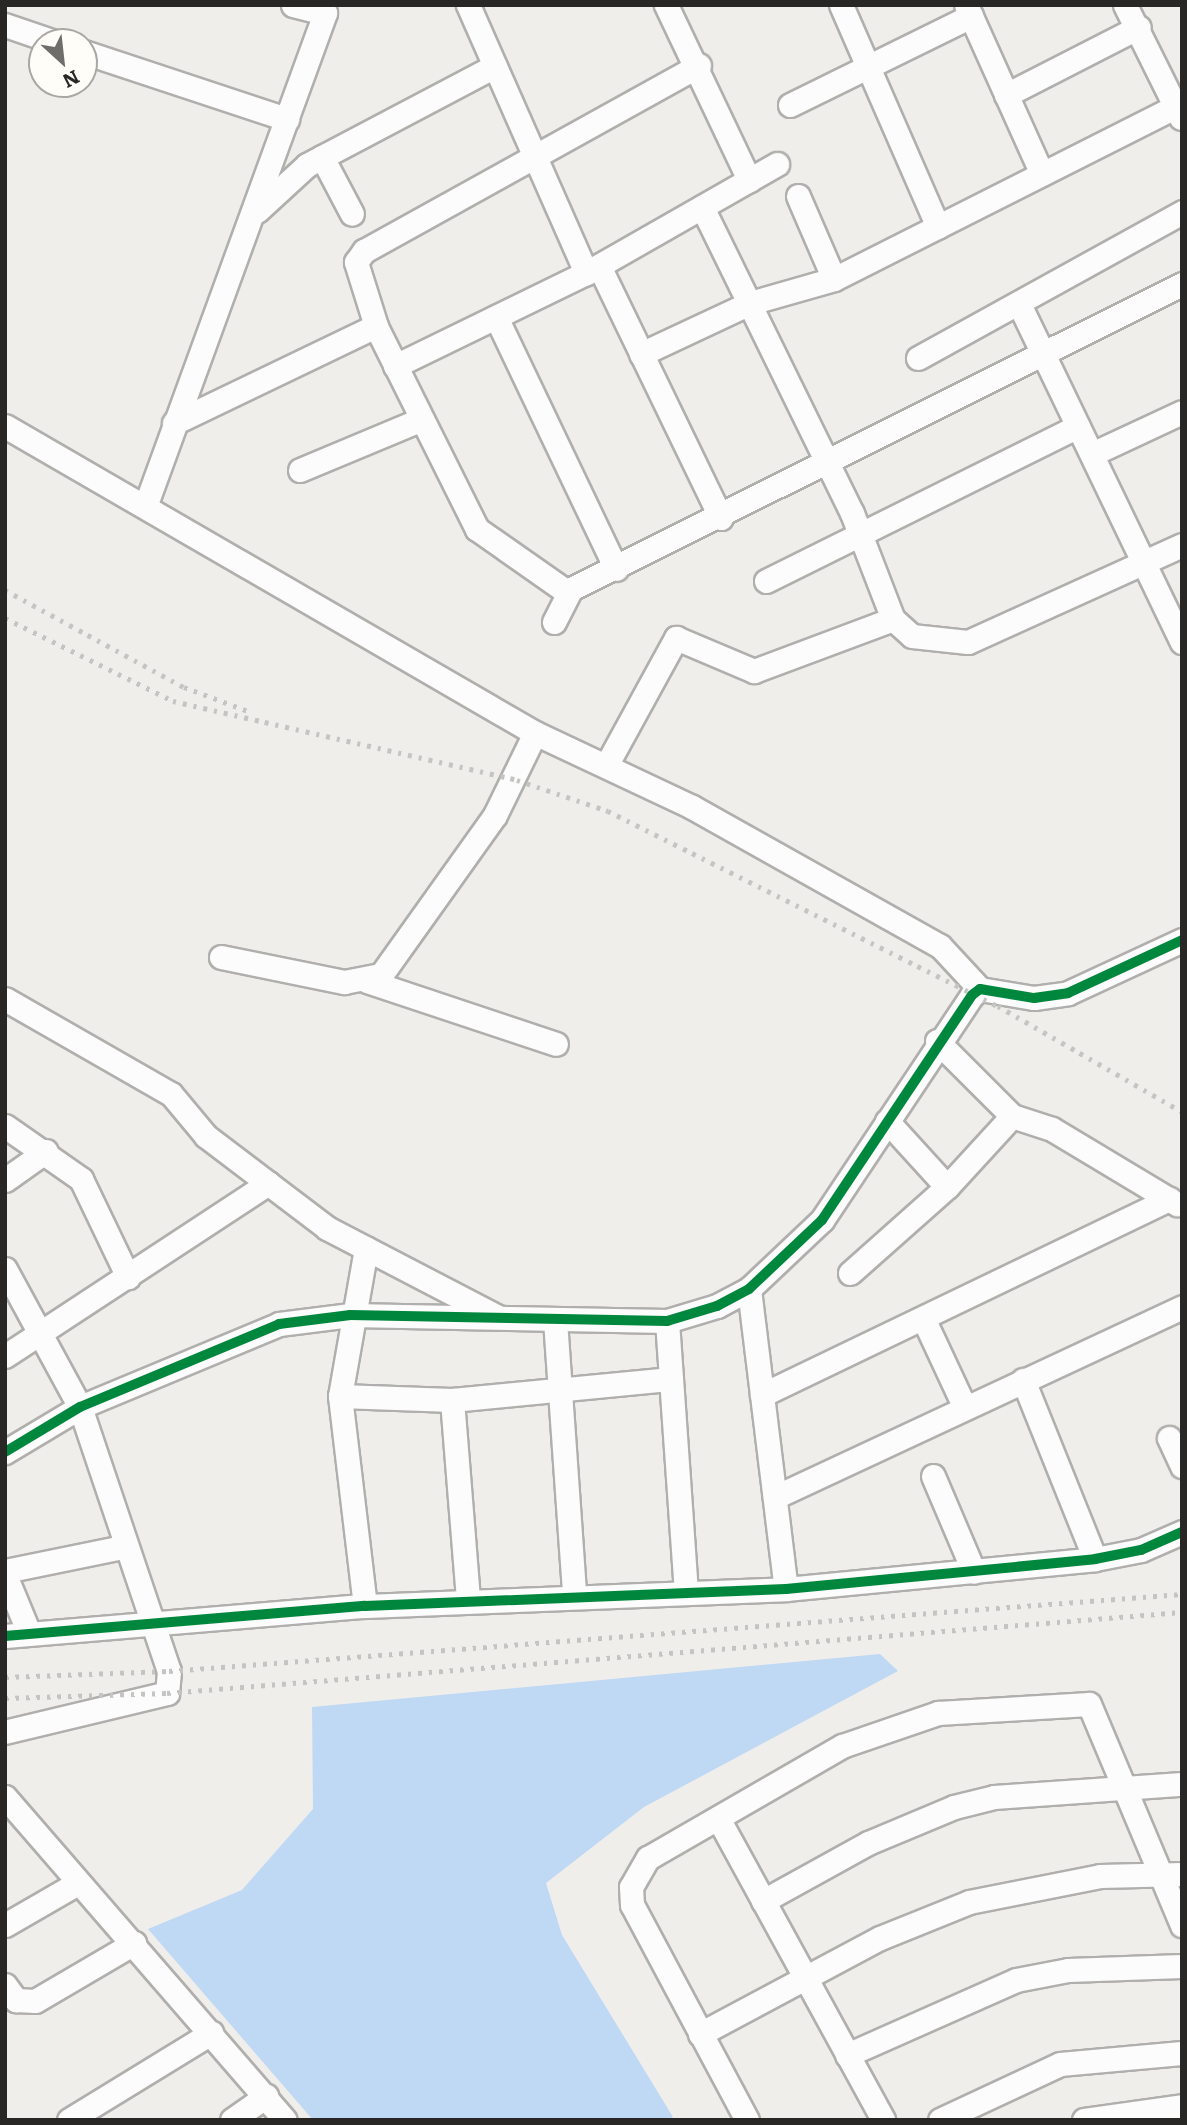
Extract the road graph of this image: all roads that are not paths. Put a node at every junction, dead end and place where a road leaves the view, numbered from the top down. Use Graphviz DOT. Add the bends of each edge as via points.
graph roads {
  1 [pos="293,5"];
  2 [pos="468,5"];
  3 [pos="666,5"];
  4 [pos="841,5"];
  5 [pos="1125,5"];
  6 [pos="327,9"];
  7 [pos="969,11"];
  8 [pos="5,25"];
  9 [pos="1139,27"];
  10 [pos="28,33"];
  11 [pos="98,57"];
  12 [pos="699,65"];
  13 [pos="495,66"];
  14 [pos="864,69"];
  15 [pos="1006,95"];
  16 [pos="790,105"];
  17 [pos="1179,110"];
  18 [pos="287,119"];
  19 [pos="322,157"];
  20 [pos="535,157"];
  21 [pos="777,164"];
  22 [pos="1042,174"];
  23 [pos="749,180"];
  24 [pos="798,195"];
  25 [pos="702,207"];
  26 [pos="1182,212"];
  27 [pos="352,214"];
  28 [pos="250,218"];
  29 [pos="938,227"];
  30 [pos="592,270"];
  31 [pos="834,279"];
  32 [pos="1182,284"];
  33 [pos="750,303"];
  34 [pos="1020,306"];
  35 [pos="495,317"];
  36 [pos="376,326"];
  37 [pos="641,354"];
  38 [pos="1044,354"];
  39 [pos="918,358"];
  40 [pos="395,366"];
  41 [pos="1182,412"];
  42 [pos="422,419"];
  43 [pos="174,424"];
  44 [pos="5,426"];
  45 [pos="1078,426"];
  46 [pos="1092,454"];
  47 [pos="828,464"];
  48 [pos="300,470"];
  49 [pos="146,504"];
  50 [pos="721,517"];
  51 [pos="860,534"];
  52 [pos="1182,545"];
  53 [pos="1144,563"];
  54 [pos="617,569"];
  55 [pos="766,581"];
  56 [pos="566,592"];
  57 [pos="893,619"];
  58 [pos="554,622"];
  59 [pos="1182,642"];
  60 [pos="535,733"];
  61 [pos="607,764"];
  62 [pos="1182,940"];
  63 [pos="221,957"];
  64 [pos="367,981"];
  65 [pos="980,989"];
  66 [pos="5,999"];
  67 [pos="937,1041"];
  68 [pos="556,1044"];
  69 [pos="1012,1116"];
  70 [pos="887,1121"];
  71 [pos="5,1126"];
  72 [pos="46,1151"];
  73 [pos="5,1180"];
  74 [pos="268,1182"];
  75 [pos="947,1187"];
  76 [pos="1175,1203"];
  77 [pos="366,1248"];
  78 [pos="5,1269"];
  79 [pos="850,1273"];
  80 [pos="128,1277"];
  81 [pos="748,1289"];
  82 [pos="1182,1307"];
  83 [pos="350,1315"];
  84 [pos="500,1318"];
  85 [pos="555,1320"];
  86 [pos="924,1320"];
  87 [pos="667,1321"];
  88 [pos="41,1333"];
  89 [pos="5,1356"];
  90 [pos="671,1379"];
  91 [pos="1023,1380"];
  92 [pos="560,1388"];
  93 [pos="762,1395"];
  94 [pos="340,1396"];
  95 [pos="452,1400"];
  96 [pos="80,1406"];
  97 [pos="965,1408"];
  98 [pos="1169,1438"];
  99 [pos="5,1452"];
  100 [pos="1182,1466"];
  101 [pos="933,1476"];
  102 [pos="775,1497"];
  103 [pos="1182,1532"];
  104 [pos="123,1547"];
  105 [pos="1095,1559"];
  106 [pos="974,1572"];
  107 [pos="5,1573"];
  108 [pos="786,1589"];
  109 [pos="686,1591"];
  110 [pos="574,1595"];
  111 [pos="468,1601"];
  112 [pos="365,1606"];
  113 [pos="152,1623"];
  114 [pos="29,1633"];
  115 [pos="5,1636"];
  116 [pos="5,1732"];
  117 [pos="1182,1784"];
  118 [pos="1130,1791"];
  119 [pos="5,1797"];
  120 [pos="718,1818"];
  121 [pos="1172,1875"];
  122 [pos="76,1884"];
  123 [pos="764,1901"];
  124 [pos="5,1925"];
  125 [pos="1182,1925"];
  126 [pos="134,1943"];
  127 [pos="1182,1966"];
  128 [pos="807,1981"];
  129 [pos="5,1985"];
  130 [pos="211,2033"];
  131 [pos="700,2034"];
  132 [pos="1182,2053"];
  133 [pos="847,2055"];
  134 [pos="265,2096"];
  135 [pos="1182,2106"];
  136 [pos="1125,2116"];
  137 [pos="69,2120"];
  138 [pos="232,2120"];
  139 [pos="285,2120"];
  140 [pos="747,2120"];
  141 [pos="883,2120"];
  142 [pos="940,2120"];
  143 [pos="1084,2120"];
  1 -- 6 [label="street"];
  2 -- 13 [label="street"];
  3 -- 12 [label="street"];
  4 -- 14 [label="street"];
  5 -- 9 [label="street"];
  6 -- 18 [label="street"];
  7 -- 14 [label="street"];
  7 -- 15 [label="street"];
  8 -- 10 [label="street"];
  9 -- 15 [label="street"];
  9 -- 17 [label="street"];
  11 -- 18 [label="street"];
  12 -- 20 [label="street"];
  12 -- 23 [label="street"];
  13 -- 19 [label="street"];
  13 -- 20 [label="street"];
  14 -- 16 [label="street"];
  14 -- 29 [label="street"];
  15 -- 22 [label="street"];
  17 -- 22 [label="street"];
  18 -- 28 [label="street"];
  19 -- 27 [label="street"];
  19 -- 28 [label="street" via="293,174"];
  20 -- 30 [label="street"];
  20 -- 36 [label="street" via="358,255 355,270"];
  21 -- 23 [label="street"];
  22 -- 29 [label="street"];
  23 -- 25 [label="street"];
  24 -- 31 [label="street"];
  25 -- 30 [label="street"];
  25 -- 33 [label="street"];
  26 -- 34 [label="street"];
  28 -- 43 [label="street"];
  29 -- 31 [label="street"];
  30 -- 35 [label="street"];
  30 -- 37 [label="street"];
  31 -- 33 [label="street"];
  32 -- 38 [label="street"];
  33 -- 37 [label="street"];
  33 -- 47 [label="street"];
  34 -- 38 [label="street"];
  34 -- 39 [label="street"];
  35 -- 40 [label="street"];
  35 -- 54 [label="street"];
  36 -- 40 [label="street"];
  36 -- 43 [label="street"];
  37 -- 50 [label="street"];
  38 -- 45 [label="street"];
  38 -- 47 [label="street"];
  40 -- 42 [label="street"];
  41 -- 46 [label="street"];
  42 -- 48 [label="street"];
  42 -- 56 [label="street" via="481,535"];
  43 -- 49 [label="street"];
  44 -- 49 [label="street"];
  45 -- 46 [label="street"];
  45 -- 51 [label="street"];
  46 -- 53 [label="street"];
  47 -- 50 [label="street"];
  47 -- 51 [label="street"];
  49 -- 60 [label="street"];
  50 -- 54 [label="street"];
  51 -- 55 [label="street"];
  51 -- 57 [label="street"];
  52 -- 53 [label="street"];
  53 -- 57 [label="street" via="968,642 912,636"];
  53 -- 59 [label="street"];
  54 -- 56 [label="street"];
  56 -- 58 [label="street"];
  57 -- 61 [label="street" via="754,671 676,639"];
  60 -- 61 [label="street"];
  60 -- 64 [label="street" via="495,815 396,957"];
  61 -- 65 [label="street" via="940,946"];
  62 -- 65 [label="street" via="1051,997"];
  63 -- 64 [label="street"];
  64 -- 68 [label="street"];
  65 -- 67 [label="street"];
  66 -- 74 [label="street" via="171,1094 206,1136"];
  67 -- 69 [label="street"];
  67 -- 70 [label="street"];
  69 -- 75 [label="street"];
  69 -- 76 [label="street" via="1052,1129"];
  70 -- 75 [label="street"];
  70 -- 81 [label="street" via="822,1220"];
  71 -- 72 [label="street"];
  72 -- 73 [label="street"];
  72 -- 80 [label="street" via="89,1191"];
  74 -- 77 [label="street"];
  74 -- 80 [label="street"];
  75 -- 79 [label="street"];
  76 -- 86 [label="street"];
  77 -- 83 [label="street"];
  77 -- 84 [label="street"];
  78 -- 88 [label="street"];
  80 -- 88 [label="street"];
  81 -- 87 [label="street"];
  81 -- 93 [label="street"];
  82 -- 91 [label="street"];
  83 -- 84 [label="street"];
  83 -- 94 [label="street"];
  83 -- 96 [label="street" via="279,1324"];
  84 -- 85 [label="street"];
  85 -- 87 [label="street"];
  85 -- 92 [label="street"];
  86 -- 93 [label="street"];
  86 -- 97 [label="street"];
  87 -- 90 [label="street"];
  88 -- 89 [label="street"];
  88 -- 96 [label="street"];
  90 -- 92 [label="street"];
  90 -- 109 [label="street"];
  91 -- 97 [label="street"];
  91 -- 105 [label="street"];
  92 -- 95 [label="street"];
  92 -- 110 [label="street"];
  93 -- 102 [label="street"];
  94 -- 95 [label="street"];
  94 -- 112 [label="street"];
  95 -- 111 [label="street"];
  96 -- 99 [label="street"];
  96 -- 104 [label="street"];
  97 -- 102 [label="street"];
  98 -- 100 [label="street"];
  101 -- 106 [label="street"];
  102 -- 108 [label="street"];
  103 -- 105 [label="street" via="1141,1550"];
  104 -- 107 [label="street"];
  104 -- 113 [label="street"];
  105 -- 106 [label="street"];
  106 -- 108 [label="street"];
  107 -- 114 [label="street"];
  108 -- 109 [label="street"];
  109 -- 110 [label="street"];
  110 -- 111 [label="street"];
  111 -- 112 [label="street"];
  112 -- 113 [label="street"];
  113 -- 114 [label="street"];
  113 -- 116 [label="street" via="169,1671 167,1693"];
  114 -- 115 [label="street"];
  117 -- 118 [label="street"];
  118 -- 120 [label="street" via="1093,1709 1082,1701 918,1717 817,1758"];
  118 -- 121 [label="street"];
  118 -- 123 [label="street" via="1034,1793 954,1807 868,1843"];
  119 -- 122 [label="street"];
  120 -- 123 [label="street"];
  120 -- 131 [label="street" via="648,1858 631,1887 632,1905"];
  121 -- 125 [label="street"];
  121 -- 128 [label="street" via="1100,1876 969,1902 880,1938"];
  122 -- 124 [label="street"];
  122 -- 126 [label="street"];
  123 -- 128 [label="street"];
  126 -- 129 [label="street" via="35,2001 16,2000"];
  126 -- 130 [label="street"];
  127 -- 133 [label="street" via="1068,1970 1016,1980"];
  128 -- 131 [label="street"];
  128 -- 133 [label="street"];
  130 -- 134 [label="street"];
  130 -- 137 [label="street"];
  131 -- 140 [label="street"];
  132 -- 142 [label="street" via="1060,2064"];
  133 -- 141 [label="street"];
  134 -- 138 [label="street"];
  134 -- 139 [label="street"];
  135 -- 136 [label="street"];
  136 -- 143 [label="street"];
}
